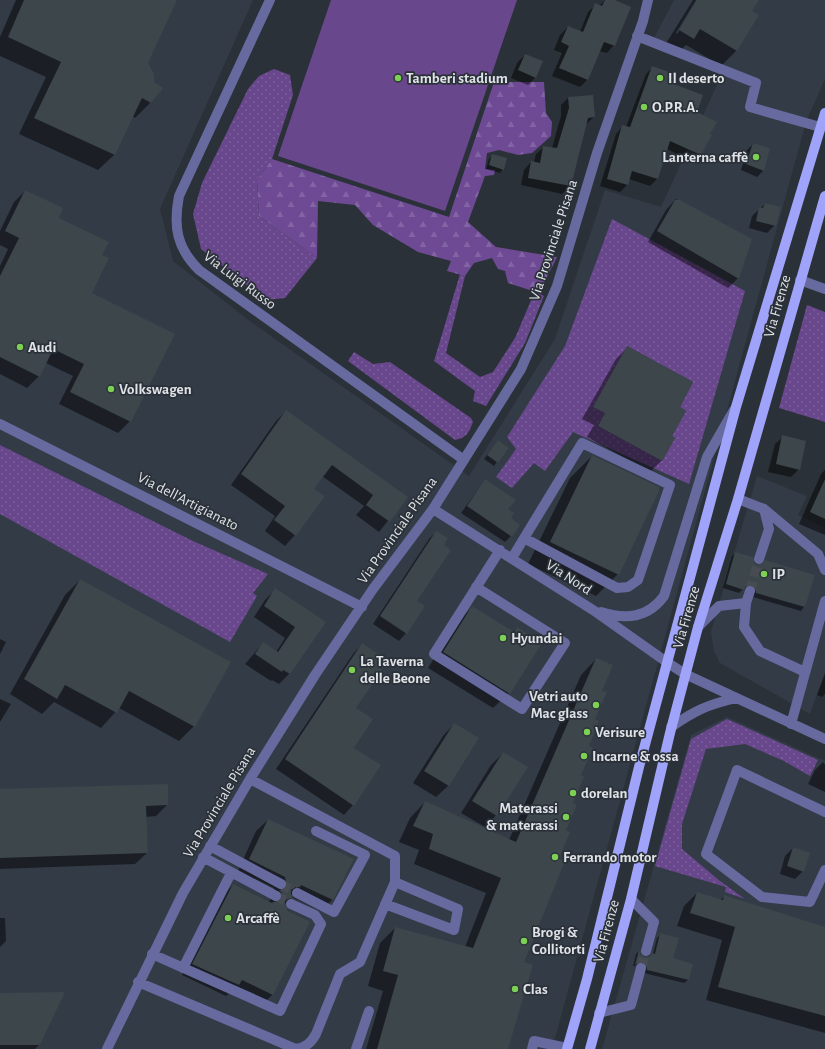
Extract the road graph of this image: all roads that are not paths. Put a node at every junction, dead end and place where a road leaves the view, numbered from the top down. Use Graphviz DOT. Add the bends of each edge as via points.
graph roads {
  1 [pos="270,0"];
  2 [pos="648,0"];
  3 [pos="638,36"];
  4 [pos="825,113"];
  5 [pos="820,127"];
  6 [pos="825,196"];
  7 [pos="823,213"];
  8 [pos="800,280"];
  9 [pos="825,289"];
  10 [pos="736,407"];
  11 [pos="0,424"];
  12 [pos="464,460"];
  13 [pos="738,499"];
  14 [pos="433,509"];
  15 [pos="764,509"];
  16 [pos="522,541"];
  17 [pos="500,550"];
  18 [pos="822,554"];
  19 [pos="512,558"];
  20 [pos="760,559"];
  21 [pos="825,570"];
  22 [pos="476,587"];
  23 [pos="750,591"];
  24 [pos="825,601"];
  25 [pos="746,603"];
  26 [pos="362,607"];
  27 [pos="593,610"];
  28 [pos="698,627"];
  29 [pos="668,663"];
  30 [pos="805,672"];
  31 [pos="686,674"];
  32 [pos="736,698"];
  33 [pos="791,724"];
  34 [pos="672,727"];
  35 [pos="825,739"];
  36 [pos="250,779"];
  37 [pos="825,812"];
  38 [pos="316,831"];
  39 [pos="210,846"];
  40 [pos="203,858"];
  41 [pos="825,870"];
  42 [pos="231,873"];
  43 [pos="396,882"];
  44 [pos="282,884"];
  45 [pos="297,892"];
  46 [pos="276,896"];
  47 [pos="630,899"];
  48 [pos="292,904"];
  49 [pos="385,904"];
  50 [pos="646,951"];
  51 [pos="152,954"];
  52 [pos="183,968"];
  53 [pos="641,968"];
  54 [pos="138,982"];
  55 [pos="369,1011"];
  56 [pos="600,1013"];
  57 [pos="567,1048"];
  58 [pos="107,1049"];
  59 [pos="356,1049"];
  60 [pos="532,1049"];
  61 [pos="590,1049"];
  1 -- 12 [label="street, Via Luigi Russo" via="179,196 176,221 184,253 199,270"];
  2 -- 3 [label="street, Via Provinciale Pisana"];
  3 -- 5 [label="street" via="756,83 750,107"];
  3 -- 12 [label="street, Via Provinciale Pisana" via="597,153 557,286 521,369"];
  4 -- 5 [label="main road, Via Firenze"];
  5 -- 10 [label="main road, Via Firenze"];
  6 -- 7 [label="main road, Via Firenze"];
  7 -- 8 [label="main road, Via Firenze"];
  8 -- 9 [label="street"];
  8 -- 13 [label="main road, Via Firenze"];
  10 -- 27 [label="street, Via Firenze" via="707,457 664,596 654,608 625,617"];
  10 -- 29 [label="main road, Via Firenze"];
  11 -- 26 [label="street, Via dell'Artigianato"];
  12 -- 14 [label="street, Via Provinciale Pisana"];
  13 -- 15 [label="street"];
  13 -- 28 [label="main road, Via Firenze"];
  14 -- 17 [label="street, Via Nord"];
  14 -- 26 [label="street, Via Provinciale Pisana"];
  15 -- 18 [label="street"];
  15 -- 20 [label="street" via="769,529"];
  16 -- 16 [label="street" via="582,443 670,485 638,580 628,587 617,588"];
  16 -- 19 [label="street"];
  17 -- 19 [label="street, Via Nord"];
  17 -- 22 [label="street"];
  18 -- 21 [label="street"];
  19 -- 27 [label="street, Via Nord"];
  22 -- 22 [label="street" via="434,654 522,710 565,643"];
  23 -- 25 [label="street"];
  24 -- 30 [label="street"];
  25 -- 28 [label="street" via="720,606"];
  25 -- 30 [label="street" via="744,626 760,651"];
  26 -- 36 [label="street, Via Provinciale Pisana"];
  27 -- 29 [label="street, Via Nord"];
  28 -- 31 [label="main road, Via Firenze"];
  29 -- 31 [label="street, Via Nord"];
  29 -- 57 [label="main road, Via Firenze" via="624,828 601,928"];
  30 -- 33 [label="street"];
  31 -- 32 [label="street, Via Nord"];
  31 -- 34 [label="main road, Via Firenze"];
  32 -- 33 [label="street, Via Nord"];
  32 -- 34 [label="street" via="709,705"];
  33 -- 35 [label="street, Via Nord"];
  34 -- 47 [label="main road, Via Firenze"];
  36 -- 39 [label="street, Via Provinciale Pisana"];
  36 -- 43 [label="street" via="396,856"];
  37 -- 41 [label="street" via="737,770 706,854 762,897 810,902"];
  38 -- 45 [label="street" via="366,855 334,912"];
  39 -- 40 [label="street, Via Provinciale Pisana"];
  39 -- 44 [label="street"];
  40 -- 42 [label="street"];
  40 -- 51 [label="street, Via Provinciale Pisana"];
  42 -- 46 [label="street"];
  42 -- 52 [label="street"];
  43 -- 49 [label="street"];
  43 -- 49 [label="street" via="458,909 454,930"];
  47 -- 50 [label="street" via="654,922"];
  47 -- 56 [label="main road, Via Firenze"];
  48 -- 52 [label="street" via="315,915 321,924 280,1011"];
  49 -- 54 [label="street" via="360,962 340,974 316,1034 304,1047 296,1049"];
  51 -- 52 [label="street"];
  51 -- 54 [label="street, Via Provinciale Pisana"];
  53 -- 56 [label="street" via="631,1005"];
  54 -- 58 [label="street, Via Provinciale Pisana"];
  55 -- 59 [label="street"];
  56 -- 61 [label="main road, Via Firenze"];
  57 -- 60 [label="street" via="534,1041"];
}
